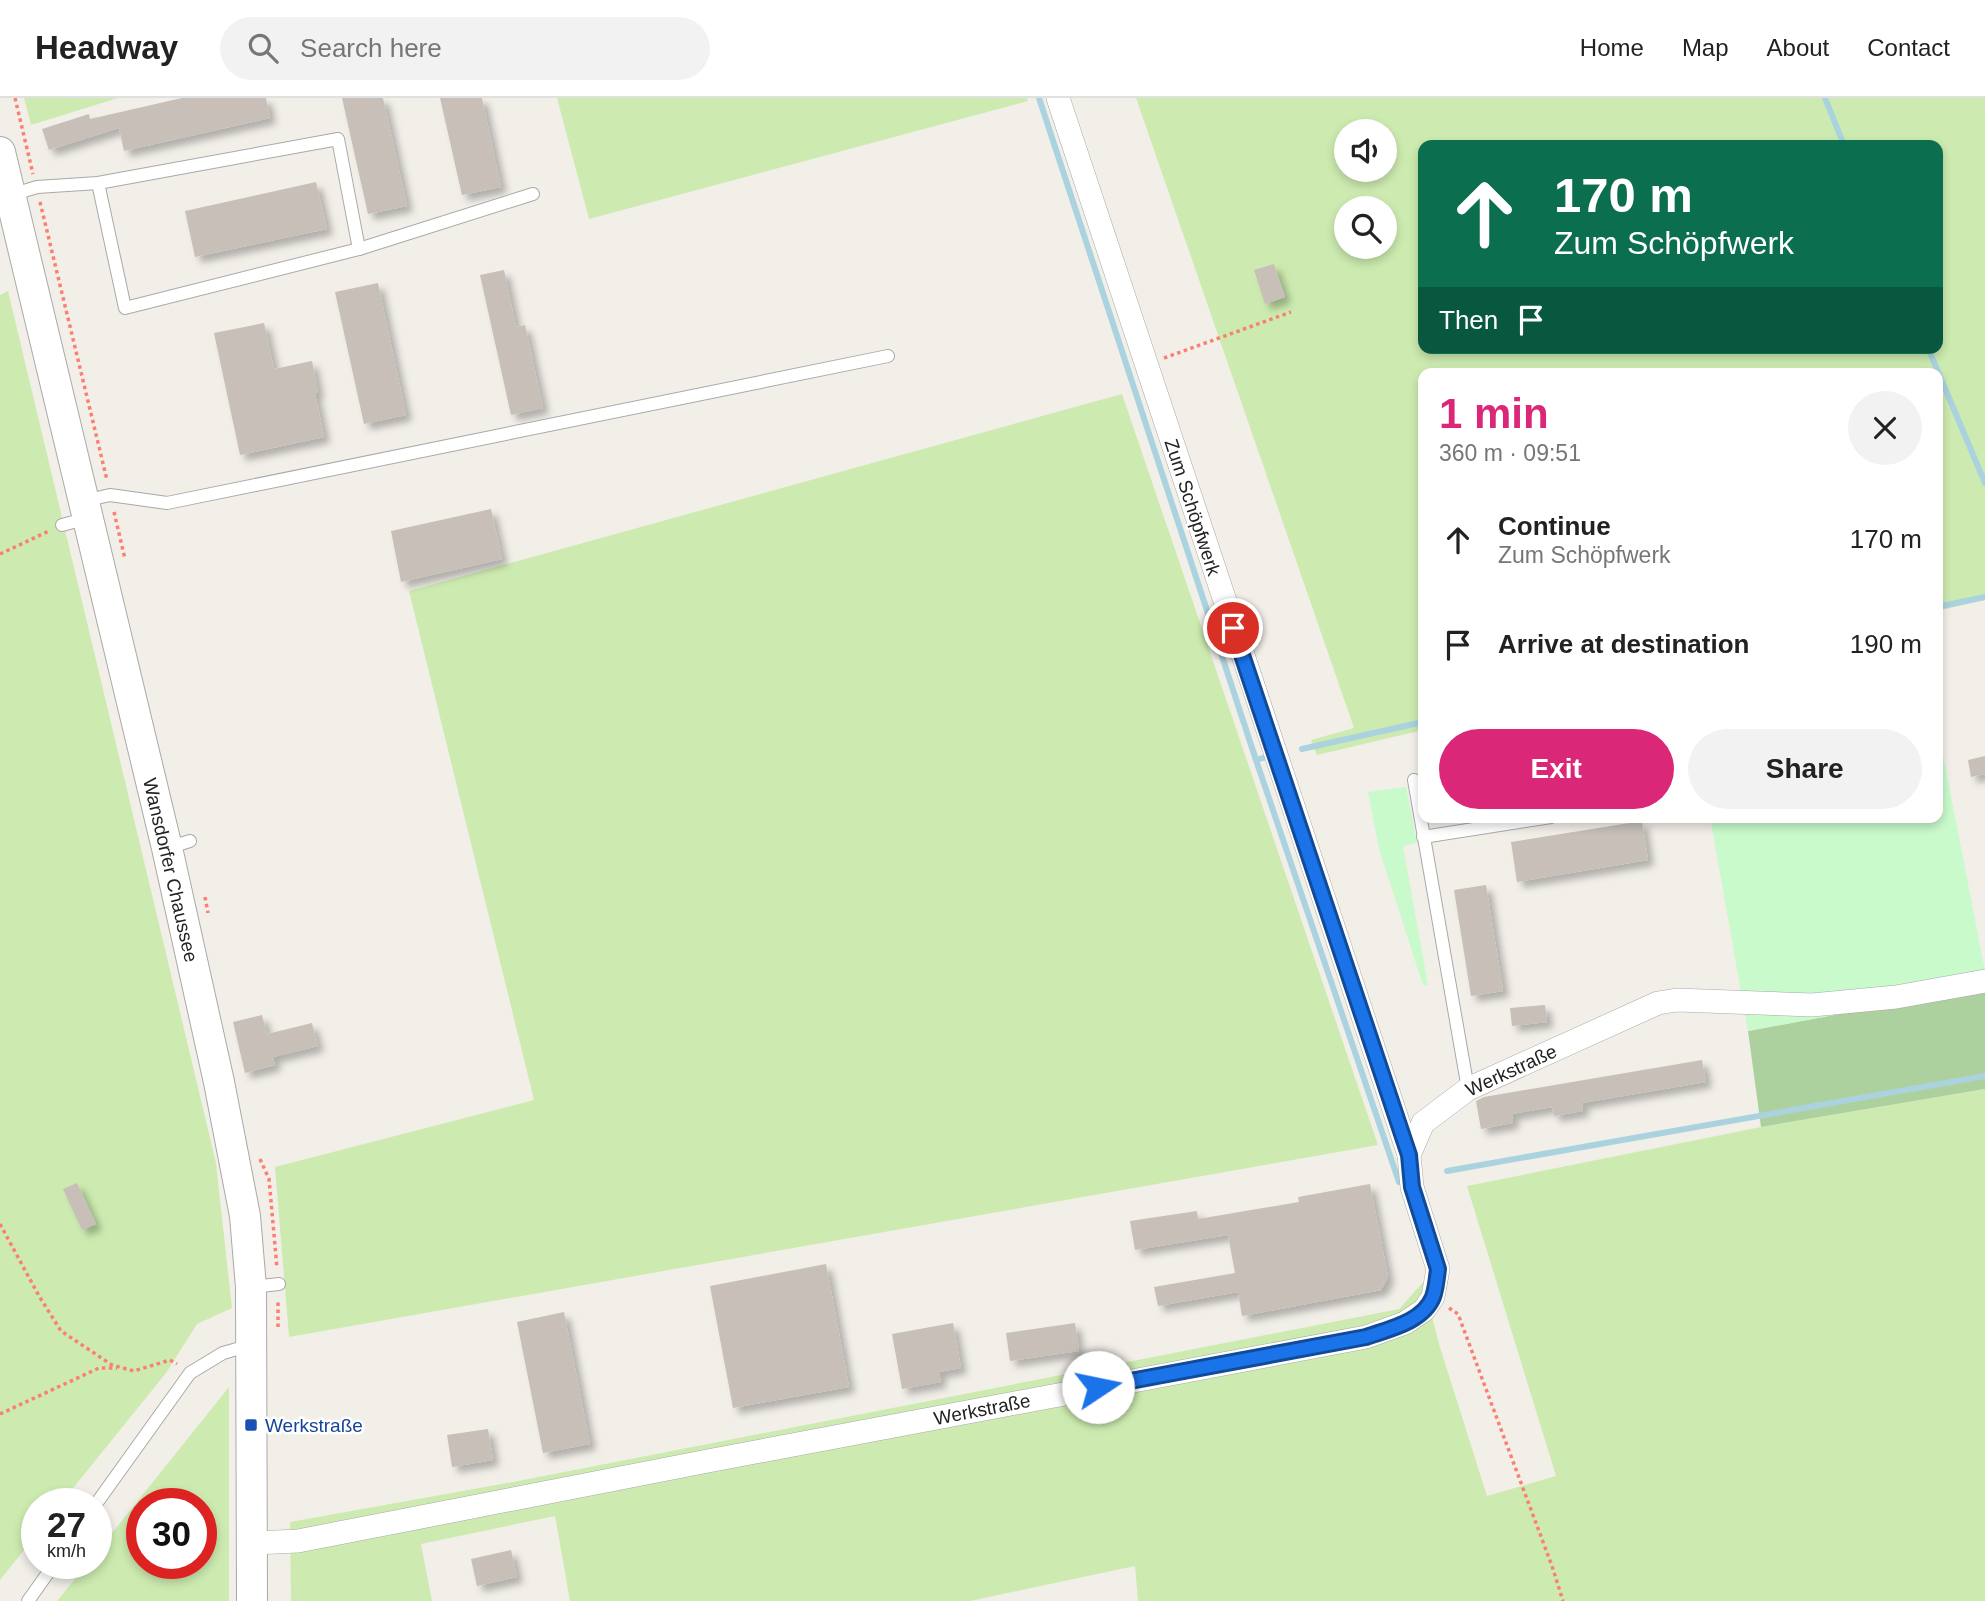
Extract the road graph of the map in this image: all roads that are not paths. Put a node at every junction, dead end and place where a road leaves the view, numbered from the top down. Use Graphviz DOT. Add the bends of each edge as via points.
graph roads {
  1 [pos="1058,98"];
  2 [pos="0,152"];
  3 [pos="98,183"];
  4 [pos="533,194"];
  5 [pos="10,195"];
  6 [pos="359,249"];
  7 [pos="888,356"];
  8 [pos="78,515"];
  9 [pos="1414,780"];
  10 [pos="1418,805"];
  11 [pos="1421,823"];
  12 [pos="1513,823"];
  13 [pos="1423,837"];
  14 [pos="1985,981"];
  15 [pos="1468,1089"];
  16 [pos="1409,1155"];
  17 [pos="251,1345"];
  18 [pos="107,1488"];
  19 [pos="252,1543"];
  20 [pos="44,1579"];
  21 [pos="28,1601"];
  22 [pos="252,1601"];
  1 -- 16 [label="street, Zum Schöpfwerk"];
  2 -- 5 [label="street, Wansdorfer Chaussee"];
  3 -- 5 [label="lane" via="37,187"];
  3 -- 6 [label="lane" via="338,139"];
  3 -- 6 [label="lane" via="125,308"];
  4 -- 6 [label="lane"];
  5 -- 8 [label="street, Wansdorfer Chaussee"];
  7 -- 8 [label="lane" via="167,503 110,495"];
  8 -- 17 [label="street, Wansdorfer Chaussee" via="178,845 245,1216 265,1285"];
  9 -- 10 [label="lane"];
  11 -- 13 [label="lane"];
  12 -- 13 [label="lane"];
  13 -- 15 [label="lane"];
  14 -- 15 [label="street, Werkstraße" via="1896,997 1812,1005 1658,1003"];
  15 -- 16 [label="street, Werkstraße" via="1423,1123"];
  16 -- 19 [label="street, Werkstraße" via="1412,1187 1438,1269 1433,1297 1405,1323 1366,1337 298,1541"];
  17 -- 18 [label="lane" via="223,1353 190,1373"];
  17 -- 19 [label="street, Wansdorfer Chaussee"];
  19 -- 22 [label="street, Wansdorfer Chaussee"];
  20 -- 21 [label="lane"];
}
